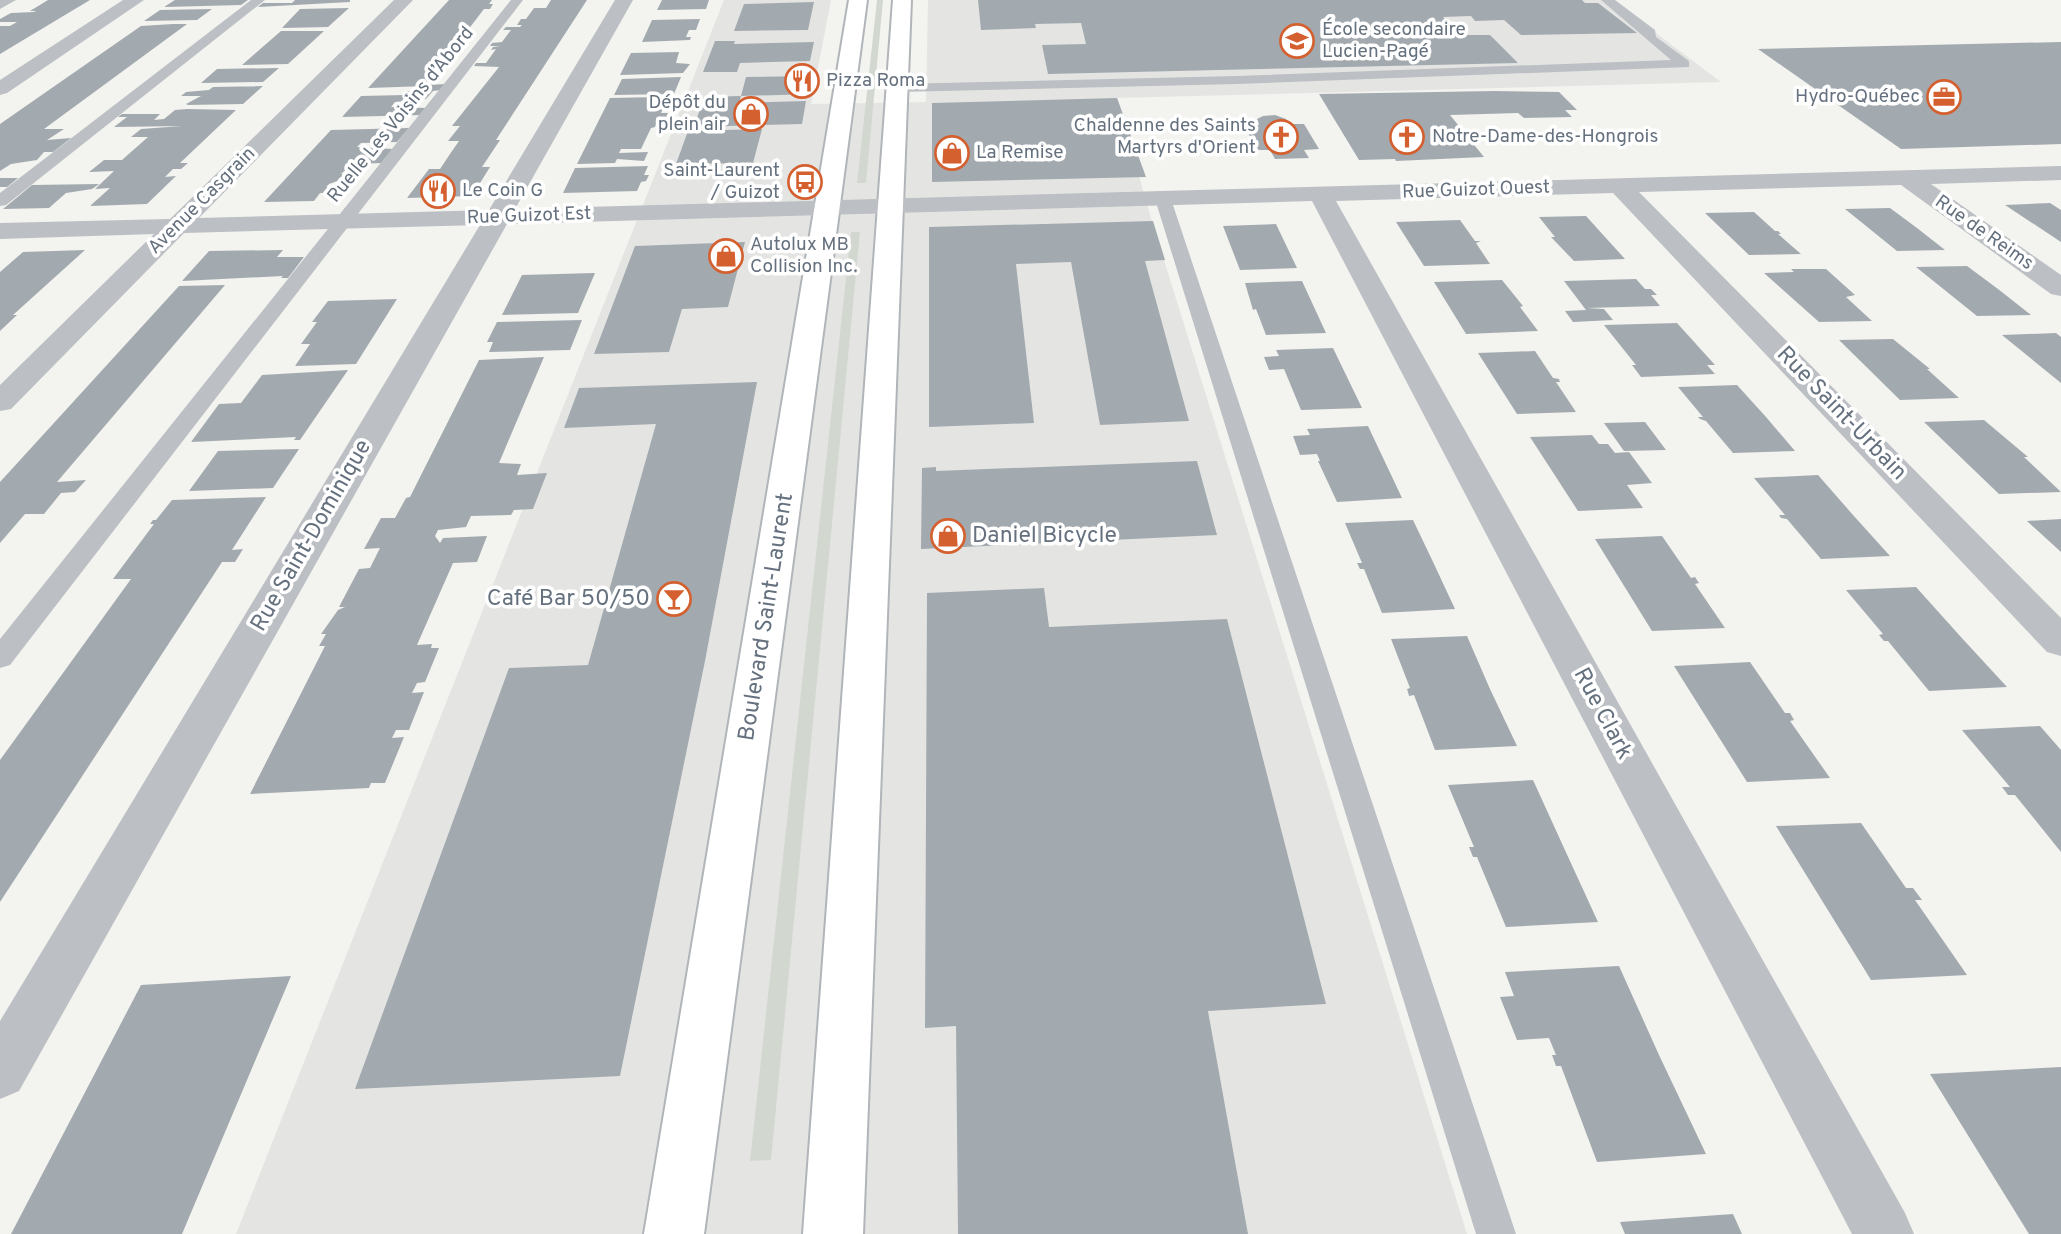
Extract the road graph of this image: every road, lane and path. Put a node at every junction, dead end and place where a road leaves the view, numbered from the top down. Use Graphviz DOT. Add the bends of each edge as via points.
graph roads {
  1 [pos="9,0"];
  2 [pos="135,0"];
  3 [pos="259,0"];
  4 [pos="404,0"];
  5 [pos="517,0"];
  6 [pos="624,0"];
  7 [pos="858,0"];
  8 [pos="902,0"];
  9 [pos="1607,0"];
  10 [pos="0,5"];
  11 [pos="897,88"];
  12 [pos="0,89"];
  13 [pos="2061,173"];
  14 [pos="1907,178"];
  15 [pos="1620,186"];
  16 [pos="1320,194"];
  17 [pos="1163,199"];
  18 [pos="0,201"];
  19 [pos="890,206"];
  20 [pos="828,208"];
  21 [pos="498,217"];
  22 [pos="341,221"];
  23 [pos="178,226"];
  24 [pos="0,231"];
  25 [pos="2061,288"];
  26 [pos="0,402"];
  27 [pos="2061,642"];
  28 [pos="0,658"];
  29 [pos="0,1072"];
  30 [pos="674,1234"];
  31 [pos="833,1234"];
  32 [pos="1496,1234"];
  33 [pos="1884,1234"];
  1 -- 10 [label="lane"];
  2 -- 12 [label="street"];
  3 -- 18 [label="lane"];
  4 -- 23 [label="street, Avenue Casgrain"];
  5 -- 22 [label="lane, Ruelle Les Voisins d’Abord"];
  6 -- 21 [label="street, Rue Saint-Dominique"];
  7 -- 20 [label="main road, Boulevard Saint-Laurent"];
  8 -- 11 [label="main road"];
  9 -- 11 [label="lane" via="1684,64"];
  11 -- 19 [label="main road"];
  13 -- 14 [label="street, Rue Guizot Ouest"];
  14 -- 15 [label="street, Rue Guizot Ouest"];
  14 -- 25 [label="street, Rue de Reims"];
  15 -- 16 [label="street, Rue Guizot Ouest"];
  15 -- 27 [label="street, Rue Saint-Urbain"];
  16 -- 17 [label="street, Rue Guizot Ouest"];
  16 -- 33 [label="street, Rue Clark"];
  17 -- 19 [label="street, Rue Guizot Ouest"];
  17 -- 32 [label="lane"];
  19 -- 20 [label="street, Rue Guizot Est"];
  19 -- 31 [label="main road"];
  20 -- 21 [label="street, Rue Guizot Est"];
  20 -- 30 [label="main road, Boulevard Saint-Laurent"];
  21 -- 22 [label="street, Rue Guizot Est"];
  21 -- 29 [label="street, Rue Saint-Dominique"];
  22 -- 23 [label="street, Rue Guizot Est"];
  22 -- 28 [label="lane"];
  23 -- 24 [label="street, Rue Guizot Est"];
  23 -- 26 [label="street, Avenue Casgrain"];
}
